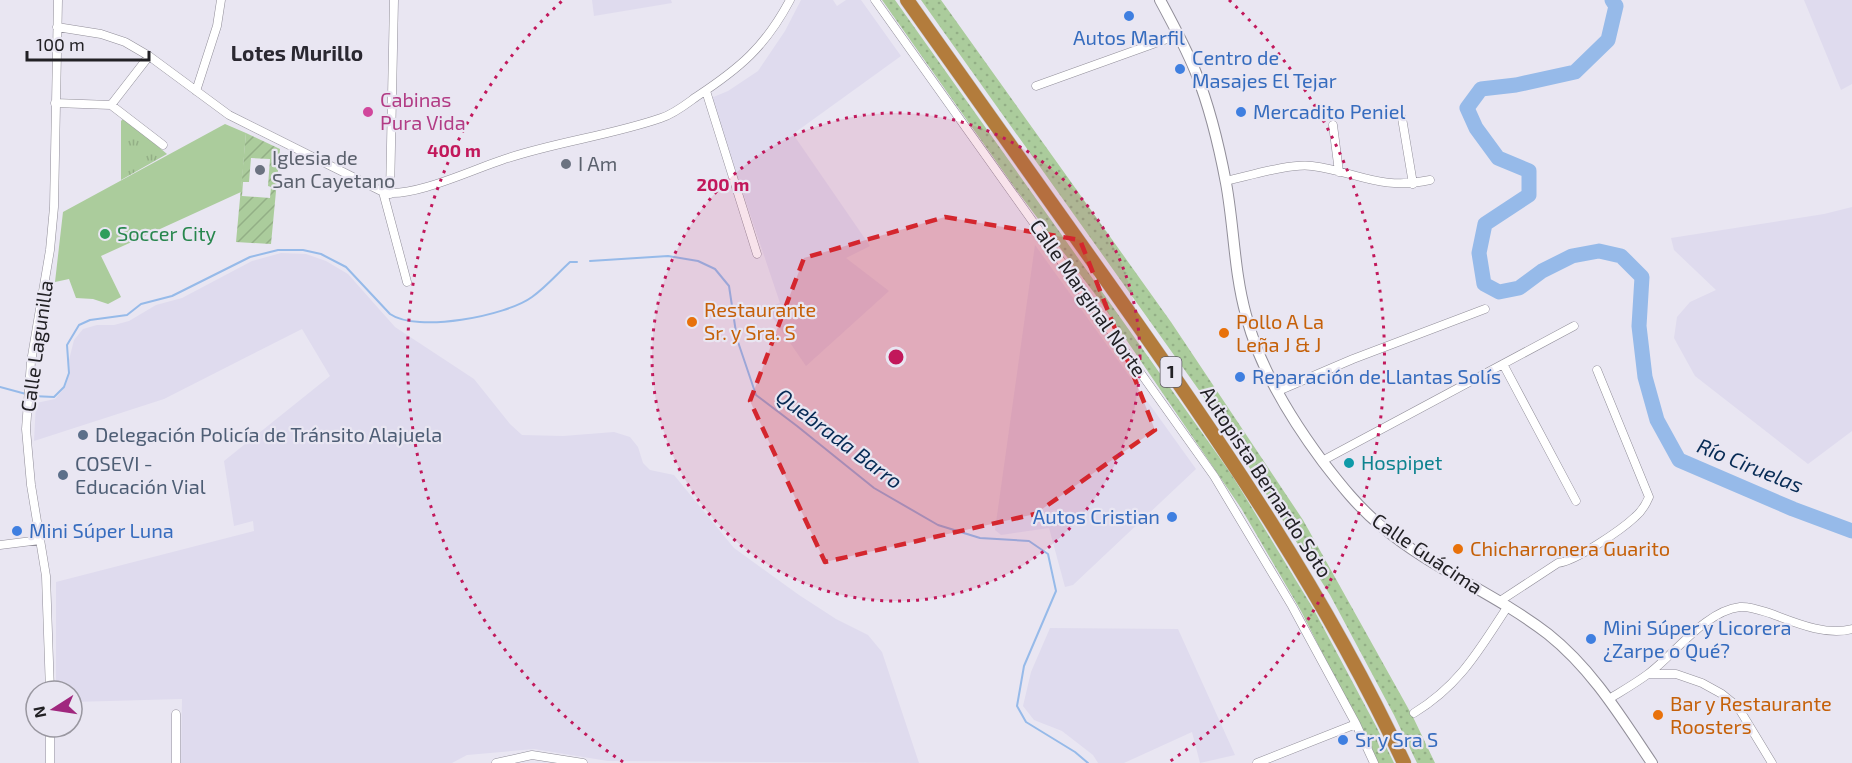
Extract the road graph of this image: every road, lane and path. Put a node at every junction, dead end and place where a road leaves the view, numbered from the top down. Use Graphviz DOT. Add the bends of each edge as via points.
graph roads {
  1 [pos="58,0"];
  2 [pos="221,0"];
  3 [pos="394,0"];
  4 [pos="790,0"];
  5 [pos="875,0"];
  6 [pos="907,0"];
  7 [pos="1160,0"];
  8 [pos="57,27"];
  9 [pos="1178,35"];
  10 [pos="149,56"];
  11 [pos="1036,86"];
  12 [pos="196,91"];
  13 [pos="706,91"];
  14 [pos="55,103"];
  15 [pos="111,105"];
  16 [pos="1402,118"];
  17 [pos="1333,124"];
  18 [pos="163,145"];
  19 [pos="1340,172"];
  20 [pos="1430,180"];
  21 [pos="1226,181"];
  22 [pos="1413,184"];
  23 [pos="387,193"];
  24 [pos="757,254"];
  25 [pos="407,282"];
  26 [pos="1485,309"];
  27 [pos="1575,326"];
  28 [pos="1503,364"];
  29 [pos="1597,370"];
  30 [pos="1278,391"];
  31 [pos="1322,461"];
  32 [pos="1576,501"];
  33 [pos="40,540"];
  34 [pos="0,545"];
  35 [pos="1501,602"];
  36 [pos="1852,629"];
  37 [pos="1649,674"];
  38 [pos="50,679"];
  39 [pos="1609,699"];
  40 [pos="1414,713"];
  41 [pos="176,714"];
  42 [pos="1356,724"];
  43 [pos="50,739"];
  44 [pos="50,763"];
  45 [pos="176,763"];
  46 [pos="496,763"];
  47 [pos="583,763"];
  48 [pos="1257,763"];
  49 [pos="1374,763"];
  50 [pos="1404,763"];
  51 [pos="1652,763"];
  52 [pos="1772,763"];
  1 -- 8 [label="street, Calle Lagunilla"];
  2 -- 12 [label="street" via="217,26"];
  3 -- 23 [label="street"];
  4 -- 13 [label="street" via="762,45"];
  5 -- 42 [label="street, Calle Marginal Norte" via="1214,476 1292,606"];
  6 -- 50 [label="highway, Autopista Bernardo Soto / 1" via="1250,486 1310,584"];
  7 -- 9 [label="main road, Calle Guácima"];
  8 -- 10 [label="street" via="101,34"];
  8 -- 14 [label="street, Calle Lagunilla"];
  9 -- 11 [label="street"];
  9 -- 21 [label="main road, Calle Guácima" via="1209,110"];
  10 -- 12 [label="street"];
  10 -- 15 [label="street"];
  12 -- 23 [label="street" via="258,132"];
  13 -- 23 [label="street" via="662,118 515,155 429,185"];
  13 -- 24 [label="street"];
  14 -- 15 [label="street"];
  14 -- 33 [label="street, Calle Lagunilla" via="50,250 27,399 27,444"];
  15 -- 18 [label="street"];
  16 -- 22 [label="street"];
  17 -- 19 [label="street"];
  19 -- 21 [label="street" via="1311,165 1296,166"];
  19 -- 22 [label="street" via="1372,181"];
  20 -- 22 [label="street"];
  21 -- 30 [label="main road, Calle Guácima" via="1246,315"];
  23 -- 25 [label="street"];
  26 -- 30 [label="street"];
  27 -- 28 [label="street"];
  28 -- 31 [label="street"];
  28 -- 32 [label="street"];
  29 -- 35 [label="street" via="1649,497 1637,516"];
  30 -- 31 [label="main road, Calle Guácima"];
  31 -- 35 [label="main road, Calle Guácima" via="1381,526 1427,559"];
  33 -- 34 [label="street"];
  33 -- 38 [label="street, Calle Lagunilla" via="48,600"];
  35 -- 39 [label="main road, Calle Guácima" via="1562,646"];
  35 -- 40 [label="street" via="1470,663 1448,689"];
  36 -- 37 [label="street" via="1816,628 1740,607 1704,624"];
  37 -- 39 [label="street"];
  37 -- 52 [label="street" via="1676,674 1722,694 1738,707"];
  39 -- 51 [label="main road, Calle Guácima"];
  41 -- 45 [label="street"];
  42 -- 48 [label="street"];
  42 -- 49 [label="street, Calle Marginal Norte"];
  43 -- 44 [label="street"];
  46 -- 47 [label="street" via="532,754"];
}
